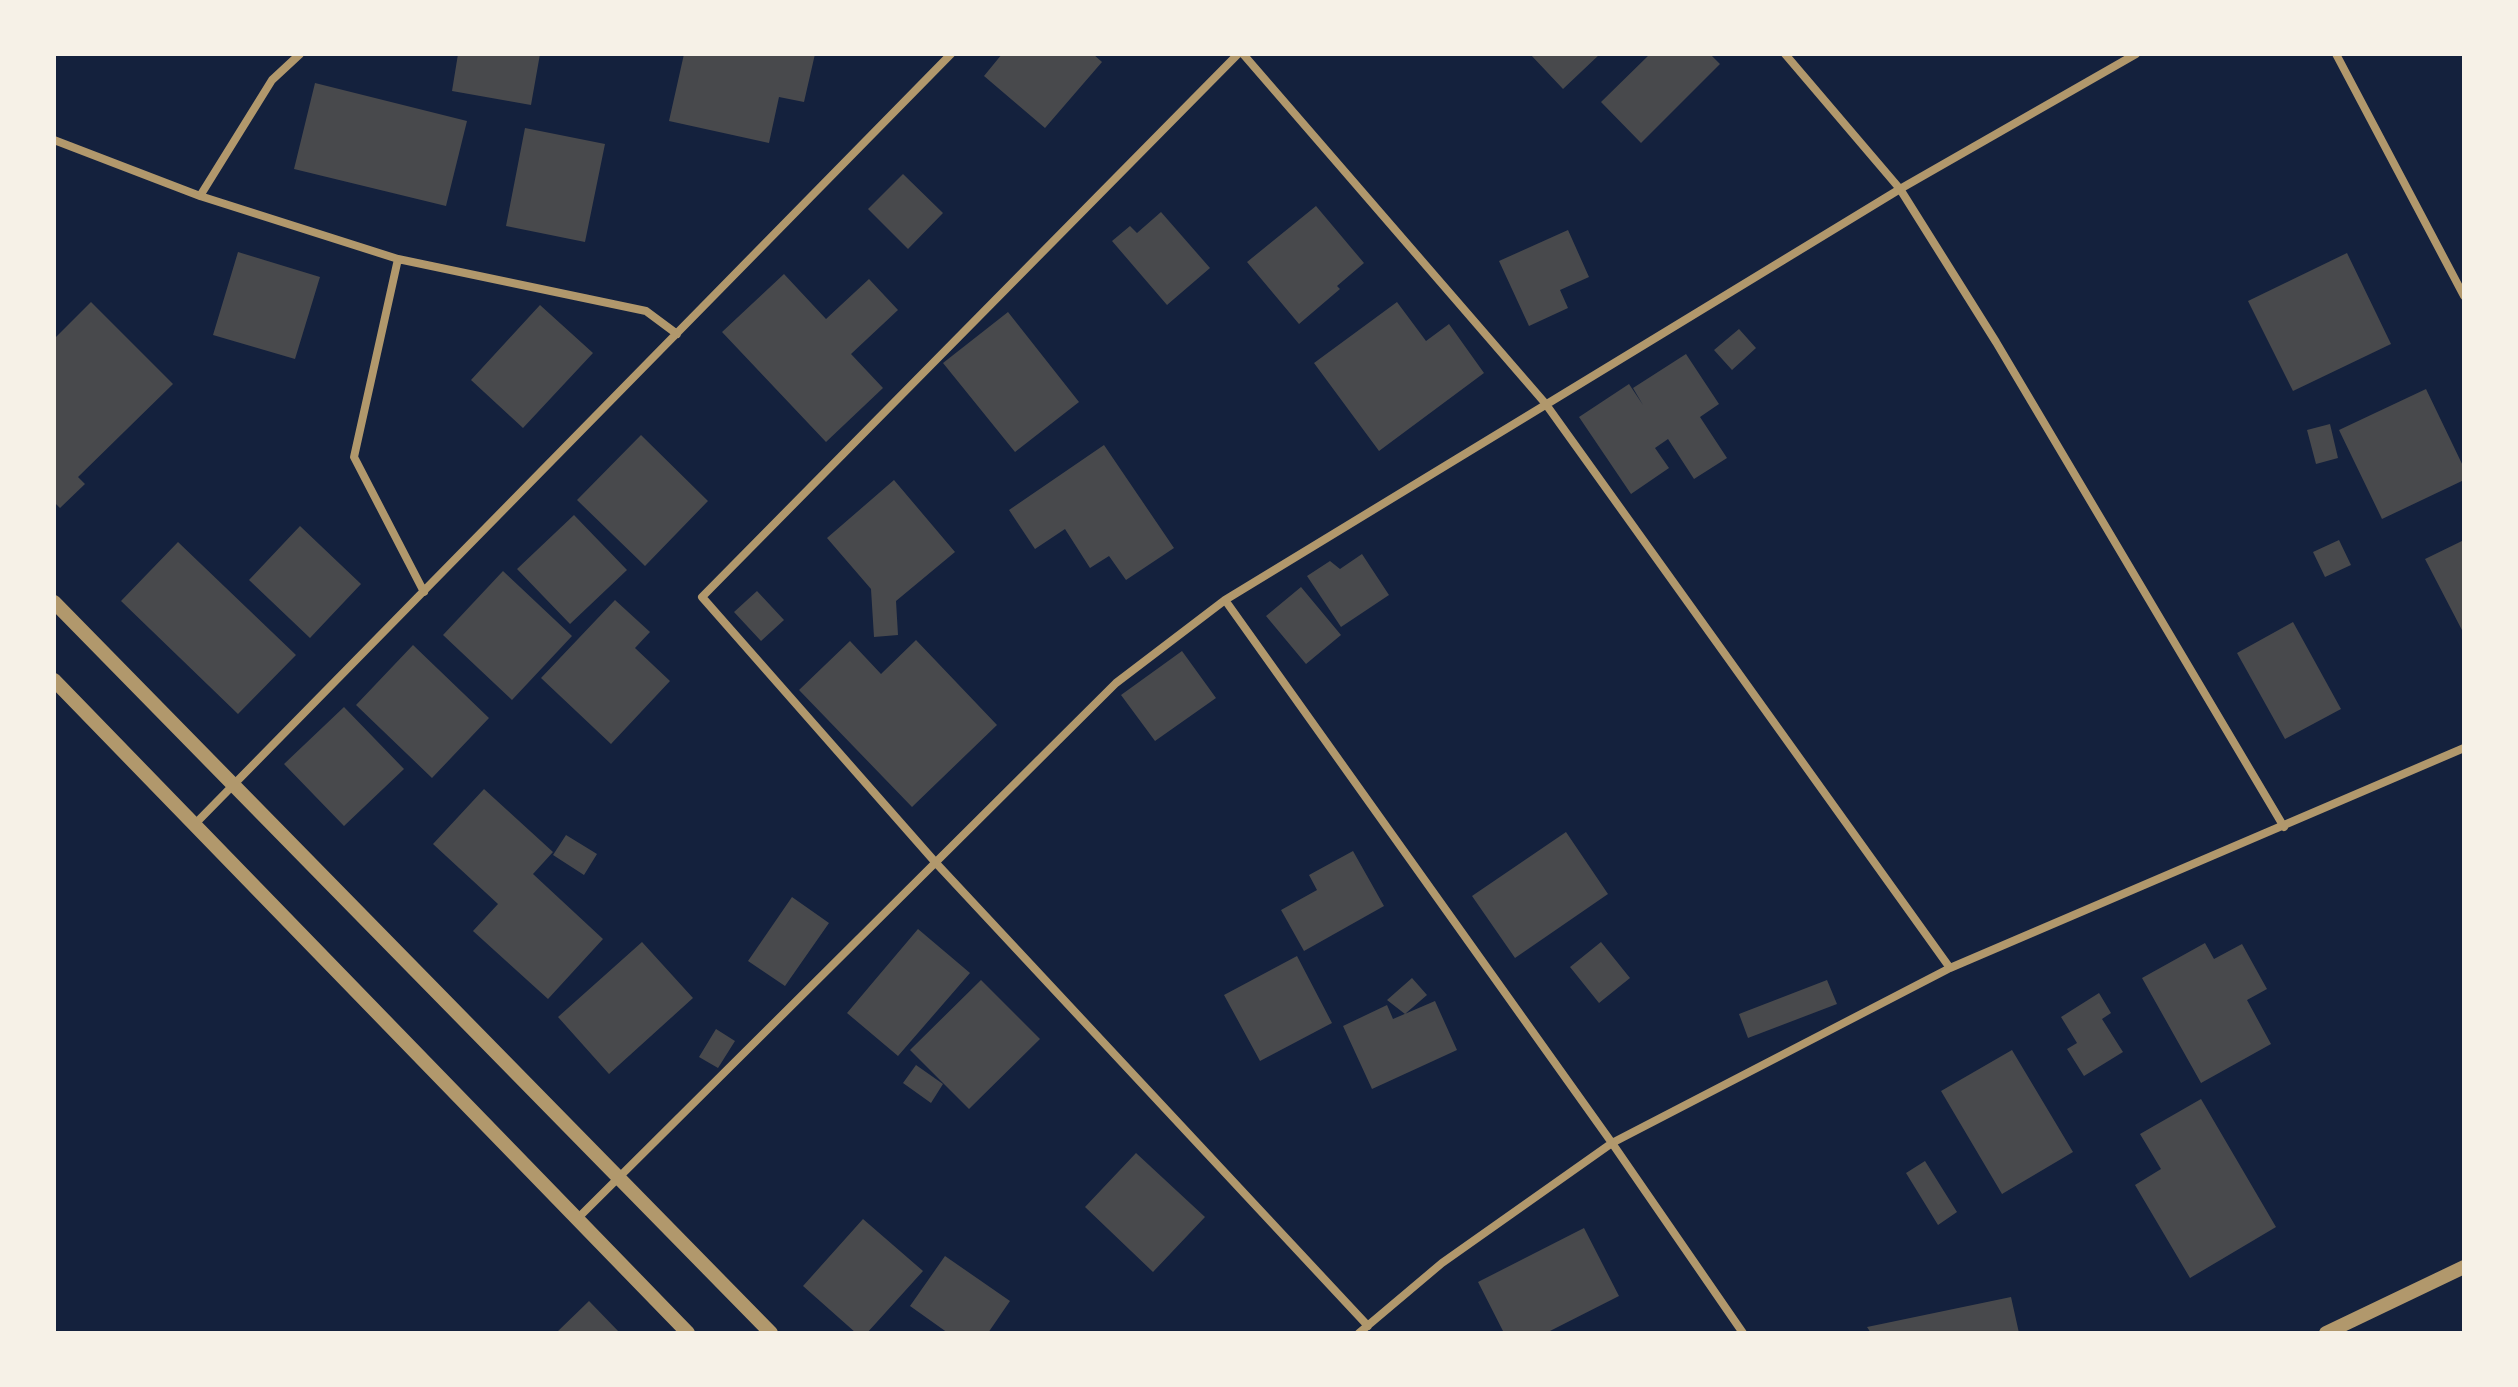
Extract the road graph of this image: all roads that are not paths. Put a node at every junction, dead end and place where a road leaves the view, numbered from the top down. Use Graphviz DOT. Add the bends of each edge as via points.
graph roads {
  1 [pos="300,54"];
  2 [pos="951,54"];
  3 [pos="1240,54"];
  4 [pos="1785,54"];
  5 [pos="2136,54"];
  6 [pos="2336,54"];
  7 [pos="54,140"];
  8 [pos="1900,189"];
  9 [pos="200,196"];
  10 [pos="398,259"];
  11 [pos="2464,296"];
  12 [pos="677,334"];
  13 [pos="1545,403"];
  14 [pos="424,592"];
  15 [pos="1225,600"];
  16 [pos="54,602"];
  17 [pos="54,680"];
  18 [pos="2464,748"];
  19 [pos="234,785"];
  20 [pos="194,825"];
  21 [pos="2284,827"];
  22 [pos="936,863"];
  23 [pos="1950,968"];
  24 [pos="1612,1143"];
  25 [pos="619,1178"];
  26 [pos="577,1219"];
  27 [pos="2464,1267"];
  28 [pos="1368,1326"];
  29 [pos="688,1333"];
  30 [pos="771,1333"];
  31 [pos="1359,1333"];
  32 [pos="1743,1333"];
  33 [pos="2326,1333"];
  1 -- 9 [label="street" via="272,80"];
  2 -- 12 [label="street"];
  3 -- 13 [label="street"];
  3 -- 22 [label="street" via="702,597"];
  4 -- 8 [label="street"];
  5 -- 8 [label="street"];
  6 -- 11 [label="street"];
  7 -- 9 [label="street"];
  8 -- 13 [label="street"];
  8 -- 21 [label="street"];
  9 -- 10 [label="street"];
  10 -- 12 [label="street" via="646,311"];
  10 -- 14 [label="street" via="354,457"];
  12 -- 14 [label="street"];
  13 -- 15 [label="street"];
  13 -- 23 [label="street"];
  14 -- 19 [label="street"];
  15 -- 22 [label="street" via="1116,683"];
  15 -- 24 [label="street"];
  16 -- 19 [label="street"];
  17 -- 20 [label="street"];
  18 -- 21 [label="street"];
  19 -- 20 [label="street"];
  19 -- 25 [label="street"];
  20 -- 26 [label="street"];
  21 -- 23 [label="street"];
  22 -- 25 [label="street"];
  22 -- 28 [label="street"];
  23 -- 24 [label="street"];
  24 -- 28 [label="street" via="1442,1263"];
  24 -- 32 [label="street"];
  25 -- 26 [label="street"];
  25 -- 30 [label="street"];
  26 -- 29 [label="street"];
  27 -- 33 [label="street"];
  28 -- 31 [label="street"];
}
